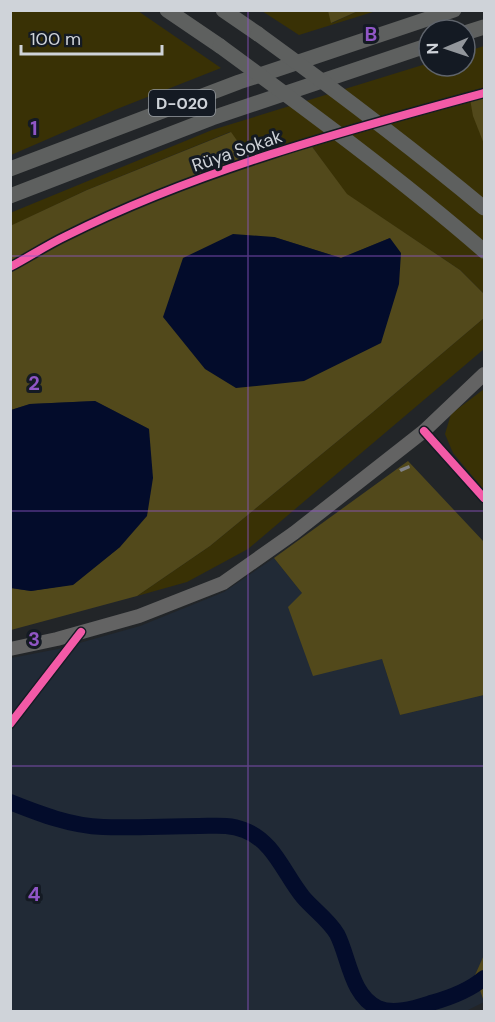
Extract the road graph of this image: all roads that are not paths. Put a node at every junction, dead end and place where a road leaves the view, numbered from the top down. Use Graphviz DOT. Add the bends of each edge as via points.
graph roads {
  1 [pos="167,10"];
  2 [pos="223,10"];
  3 [pos="454,10"];
  4 [pos="417,49"];
  5 [pos="484,93"];
  6 [pos="10,169"];
  7 [pos="10,196"];
  8 [pos="484,208"];
  9 [pos="484,251"];
  10 [pos="10,267"];
  11 [pos="484,374"];
  12 [pos="424,432"];
  13 [pos="484,498"];
  14 [pos="81,632"];
  15 [pos="10,649"];
  16 [pos="10,724"];
  1 -- 9 [label="highway, bridge" via="328,125"];
  2 -- 8 [label="highway, bridge" via="339,93"];
  3 -- 6 [label="highway, D-020" via="239,82"];
  4 -- 7 [label="highway, D-020" via="202,121"];
  5 -- 10 [label="street, Rüya Sokak" via="236,166 128,208"];
  11 -- 12 [label="main road"];
  12 -- 13 [label="street"];
  12 -- 14 [label="main road" via="223,583 139,616"];
  14 -- 15 [label="main road"];
  14 -- 16 [label="street"];
}
